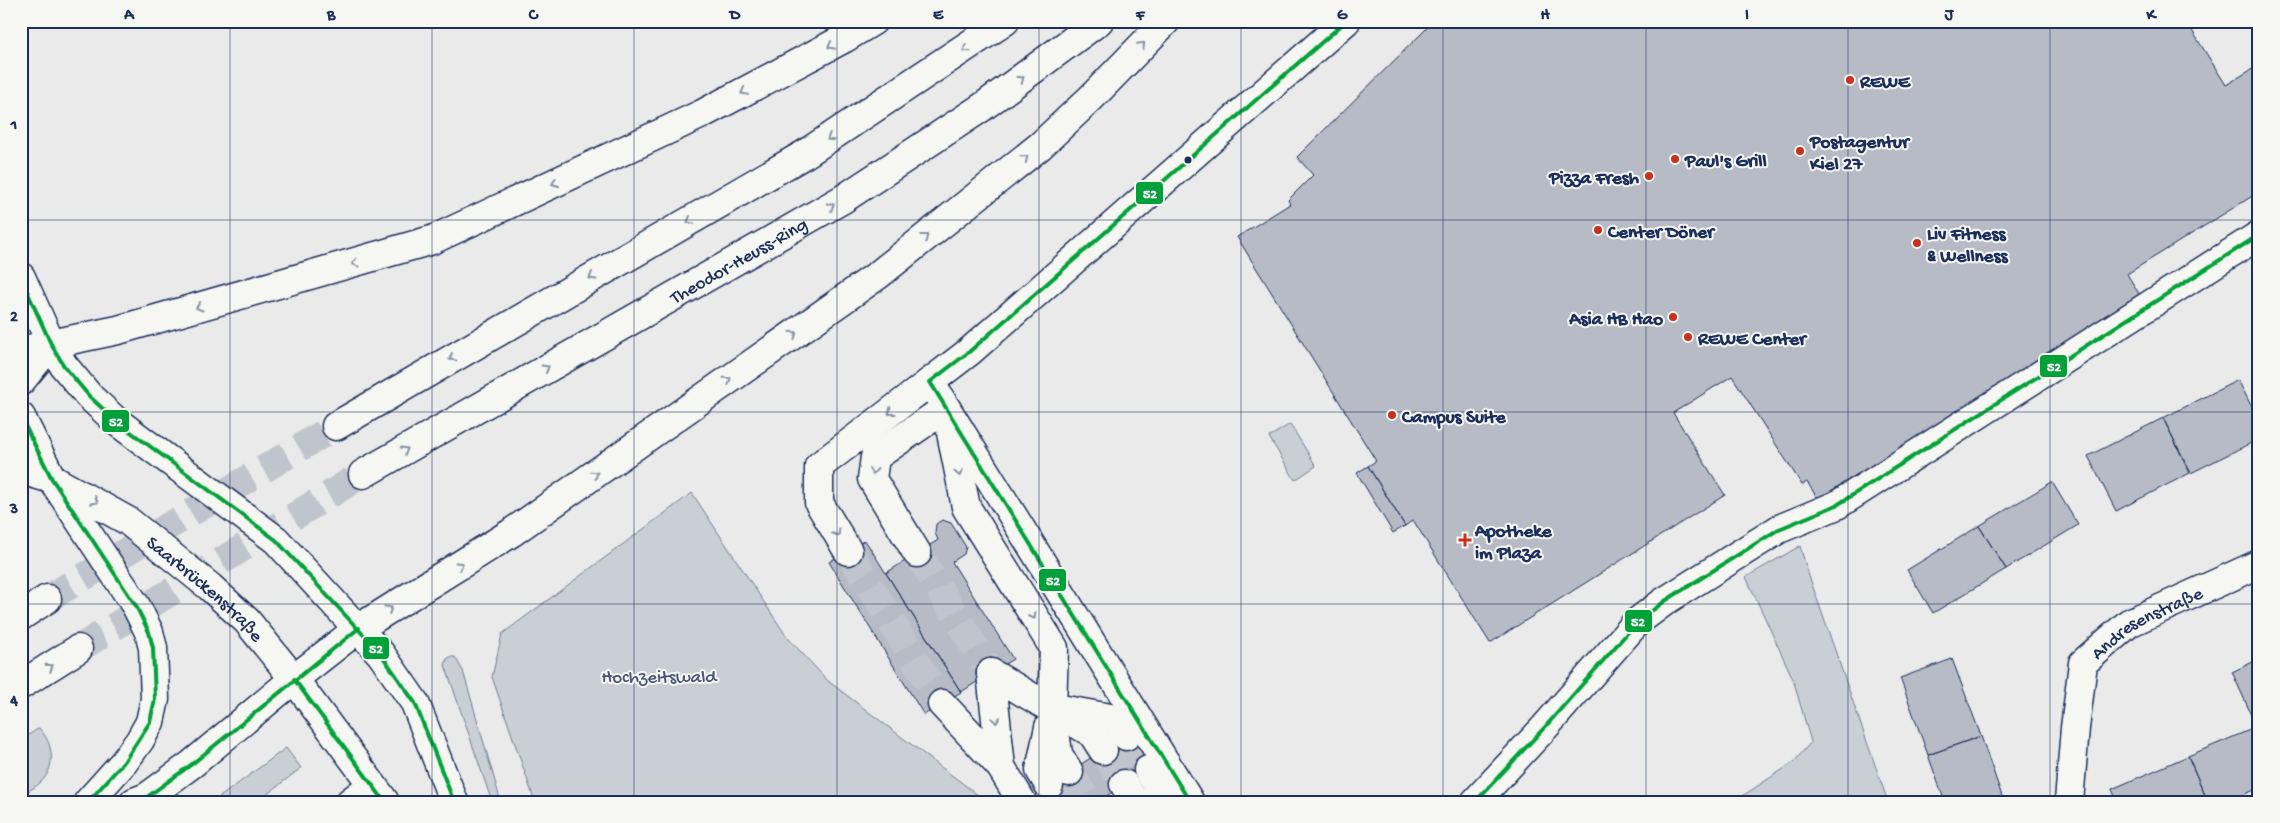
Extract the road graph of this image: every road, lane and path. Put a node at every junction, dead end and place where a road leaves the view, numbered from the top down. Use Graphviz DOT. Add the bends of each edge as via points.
graph roads {
  1 [pos="873,21"];
  2 [pos="1005,21"];
  3 [pos="1099,21"];
  4 [pos="1166,21"];
  5 [pos="1346,21"];
  6 [pos="2259,235"];
  7 [pos="21,277"];
  8 [pos="51,344"];
  9 [pos="21,351"];
  10 [pos="21,381"];
  11 [pos="930,382"];
  12 [pos="946,408"];
  13 [pos="21,417"];
  14 [pos="336,426"];
  15 [pos="21,470"];
  16 [pos="363,474"];
  17 [pos="52,479"];
  18 [pos="848,551"];
  19 [pos="917,553"];
  20 [pos="2259,564"];
  21 [pos="47,600"];
  22 [pos="21,616"];
  23 [pos="359,628"];
  24 [pos="78,649"];
  25 [pos="294,679"];
  26 [pos="21,686"];
  27 [pos="942,704"];
  28 [pos="1052,708"];
  29 [pos="1126,736"];
  30 [pos="1103,750"];
  31 [pos="1001,767"];
  32 [pos="1148,770"];
  33 [pos="1059,778"];
  34 [pos="378,794"];
  35 [pos="88,802"];
  36 [pos="134,802"];
  37 [pos="350,802"];
  38 [pos="454,802"];
  39 [pos="1022,802"];
  40 [pos="1155,802"];
  41 [pos="1190,802"];
  42 [pos="1475,802"];
  43 [pos="2069,802"];
  1 -- 8 [label="main road, one-way" via="702,114 432,240 118,330"];
  2 -- 14 [label="main road, one-way" via="806,154"];
  16 -- 3 [label="main road, Theodor-Heuss-Ring, one-way" via="843,199 981,108"];
  23 -- 4 [label="main road, one-way" via="512,533 878,275 1040,146"];
  5 -- 11 [label="main road" via="969,352"];
  6 -- 42 [label="main road" via="1838,505 1779,529 1665,601 1637,622"];
  7 -- 8 [label="main road"];
  8 -- 9 [label="main road"];
  8 -- 10 [label="main road"];
  8 -- 23 [label="main road" via="89,396 116,421 276,540"];
  11 -- 12 [label="main road"];
  11 -- 18 [label="main road, one-way" via="819,466 819,503"];
  12 -- 19 [label="main road, one-way" via="874,457 872,479"];
  12 -- 28 [label="main road, one-way" via="966,508 1054,648"];
  12 -- 41 [label="main road"];
  13 -- 17 [label="main road"];
  15 -- 17 [label="main road, Saarbrückenstraße"];
  17 -- 25 [label="main road, Saarbrückenstraße, one-way" via="128,521 210,587 247,621"];
  17 -- 35 [label="main road" via="136,606 153,648 155,699 150,722 124,762"];
  20 -- 43 [label="main road, Andresenstraße" via="2129,623 2083,663"];
  21 -- 22 [label="main road"];
  23 -- 25 [label="main road"];
  23 -- 38 [label="main road" via="415,702"];
  26 -- 24 [label="main road, one-way"];
  25 -- 34 [label="main road, Saarbrückenstraße"];
  25 -- 36 [label="main road" via="192,764 147,798"];
  27 -- 31 [label="main road"];
  28 -- 29 [label="main road" via="1116,719"];
  28 -- 30 [label="main road" via="1092,733"];
  28 -- 31 [label="main road, one-way" via="991,673"];
  28 -- 33 [label="main road"];
  31 -- 39 [label="main road"];
  32 -- 40 [label="main road" via="1158,786"];
  34 -- 37 [label="main road, Saarbrückenstraße"];
}
